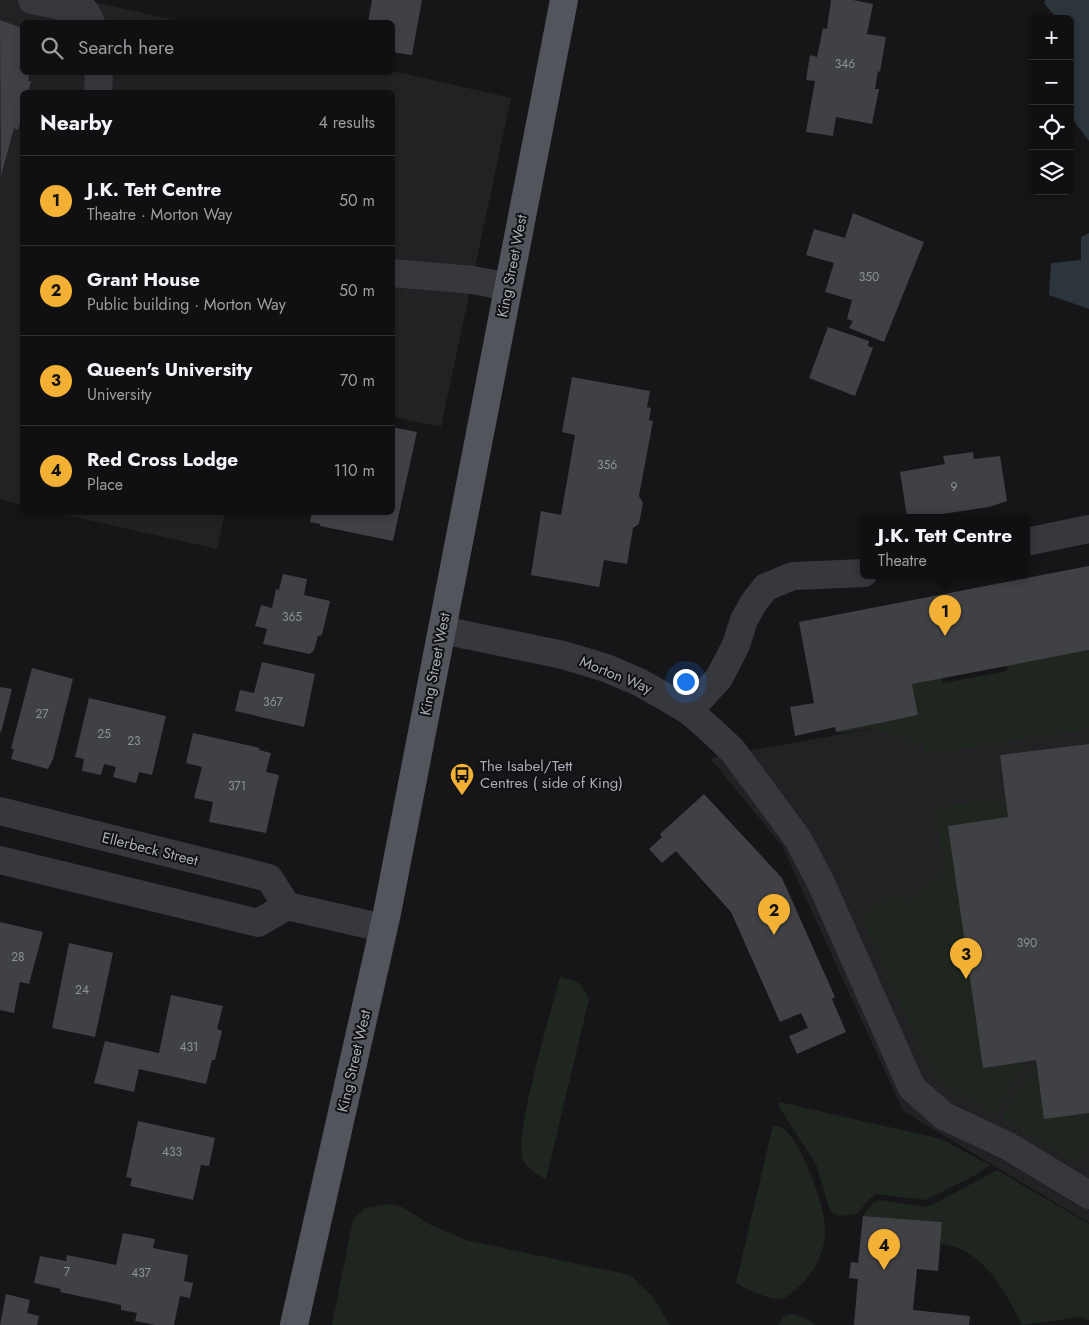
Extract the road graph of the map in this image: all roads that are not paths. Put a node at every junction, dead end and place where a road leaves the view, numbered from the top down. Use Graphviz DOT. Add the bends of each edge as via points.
graph roads {
  1 [pos="32,0"];
  2 [pos="564,0"];
  3 [pos="90,20"];
  4 [pos="100,75"];
  5 [pos="98,90"];
  6 [pos="395,273"];
  7 [pos="508,287"];
  8 [pos="1089,529"];
  9 [pos="1030,541"];
  10 [pos="860,573"];
  11 [pos="442,630"];
  12 [pos="689,711"];
  13 [pos="0,811"];
  14 [pos="0,860"];
  15 [pos="287,906"];
  16 [pos="383,928"];
  17 [pos="1089,1195"];
  18 [pos="294,1325"];
  1 -- 3 [label="street" via="85,11"];
  2 -- 7 [label="main road, King Street West"];
  4 -- 5 [label="street"];
  6 -- 7 [label="street" via="473,280"];
  7 -- 11 [label="main road, King Street West"];
  8 -- 9 [label="street"];
  10 -- 12 [label="street" via="793,576 766,587 744,620 736,645 719,678"];
  11 -- 12 [label="street, Morton Way" via="563,655 606,668 639,682"];
  11 -- 16 [label="main road, King Street West"];
  12 -- 17 [label="street, Morton Way" via="733,751 798,839 821,882 912,1088 944,1116 1008,1146"];
  13 -- 15 [label="street, Ellerbeck Street" via="269,878"];
  14 -- 15 [label="street" via="258,923"];
  15 -- 16 [label="street"];
  16 -- 18 [label="main road, King Street West"];
}
